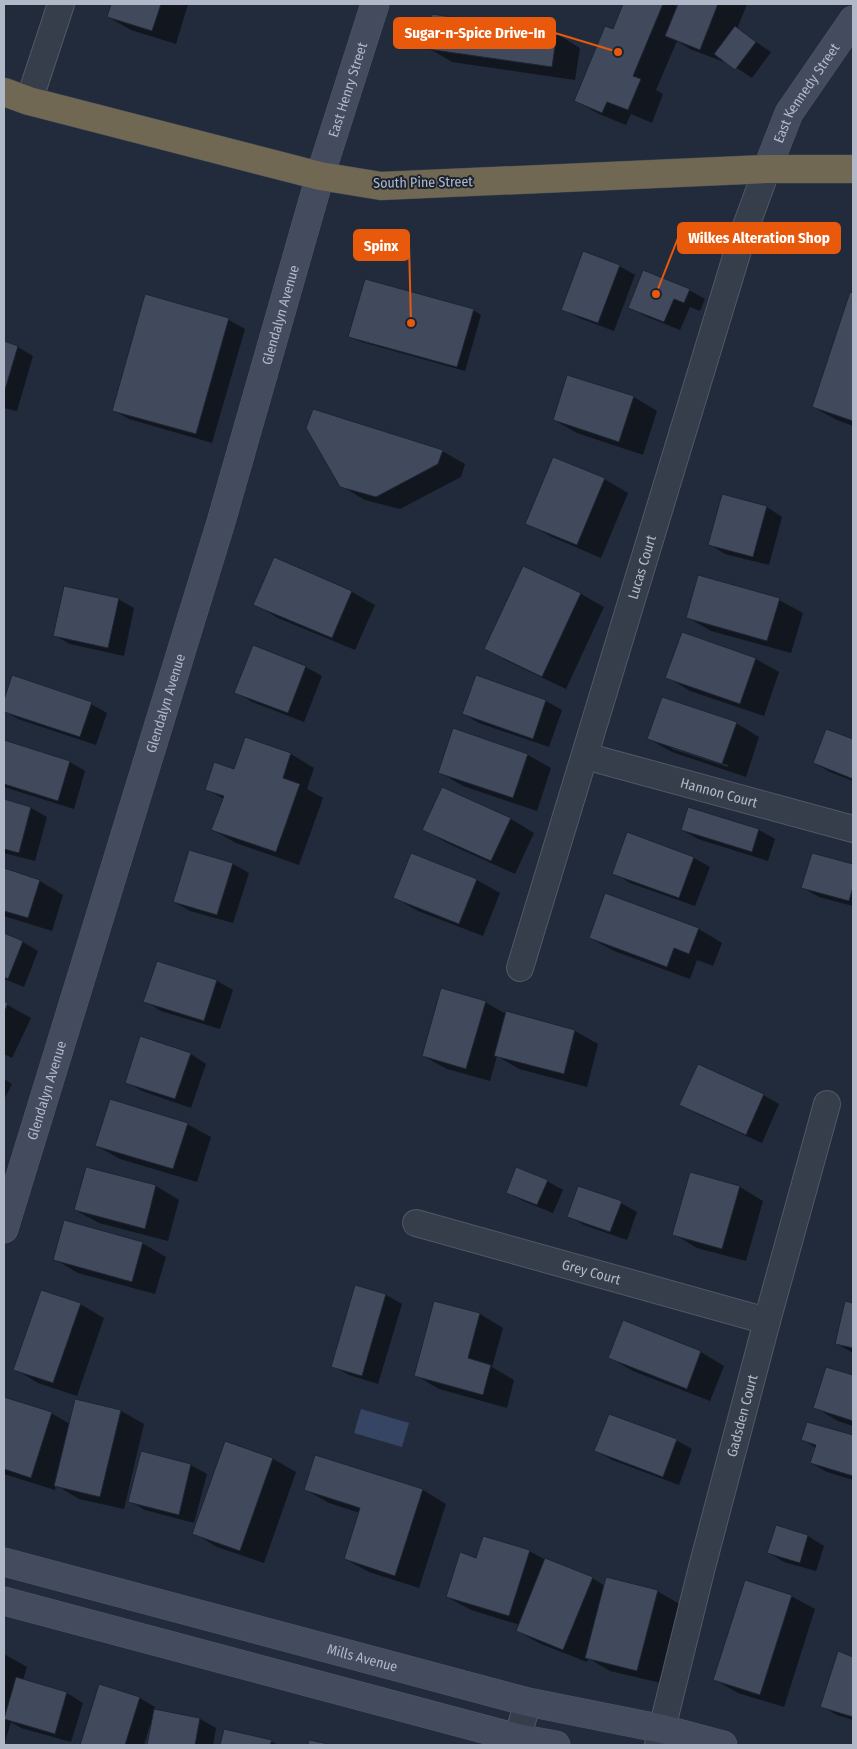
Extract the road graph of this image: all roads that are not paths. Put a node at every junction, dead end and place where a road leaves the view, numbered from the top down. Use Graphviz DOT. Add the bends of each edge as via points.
graph roads {
  1 [pos="61,4"];
  2 [pos="375,4"];
  3 [pos="853,20"];
  4 [pos="16,97"];
  5 [pos="767,169"];
  6 [pos="853,169"];
  7 [pos="320,176"];
  8 [pos="585,756"];
  9 [pos="853,829"];
  10 [pos="520,968"];
  11 [pos="827,1104"];
  12 [pos="416,1223"];
  13 [pos="4,1229"];
  14 [pos="767,1321"];
  15 [pos="4,1562"];
  16 [pos="4,1601"];
  17 [pos="528,1702"];
  18 [pos="660,1737"];
  19 [pos="516,1741"];
  20 [pos="556,1745"];
  21 [pos="723,1745"];
  1 -- 4 [label="street"];
  2 -- 7 [label="street, East Henry Street"];
  3 -- 5 [label="street, East Kennedy Street" via="789,113"];
  4 -- 7 [label="highway, South Pine Street"];
  5 -- 6 [label="highway, South Pine Street"];
  5 -- 7 [label="highway, South Pine Street" via="381,186"];
  5 -- 8 [label="street, Lucas Court" via="742,237"];
  7 -- 13 [label="street, Glendalyn Avenue" via="221,522"];
  8 -- 9 [label="street, Hannon Court"];
  8 -- 10 [label="street, Lucas Court"];
  11 -- 14 [label="street, Gadsden Court"];
  12 -- 14 [label="street, Grey Court"];
  14 -- 18 [label="street, Gadsden Court"];
  15 -- 17 [label="street, Mills Avenue"];
  16 -- 19 [label="street"];
  17 -- 18 [label="street, Mills Avenue"];
  17 -- 19 [label="street"];
  18 -- 21 [label="street, Mills Avenue"];
  19 -- 20 [label="street"];
}
